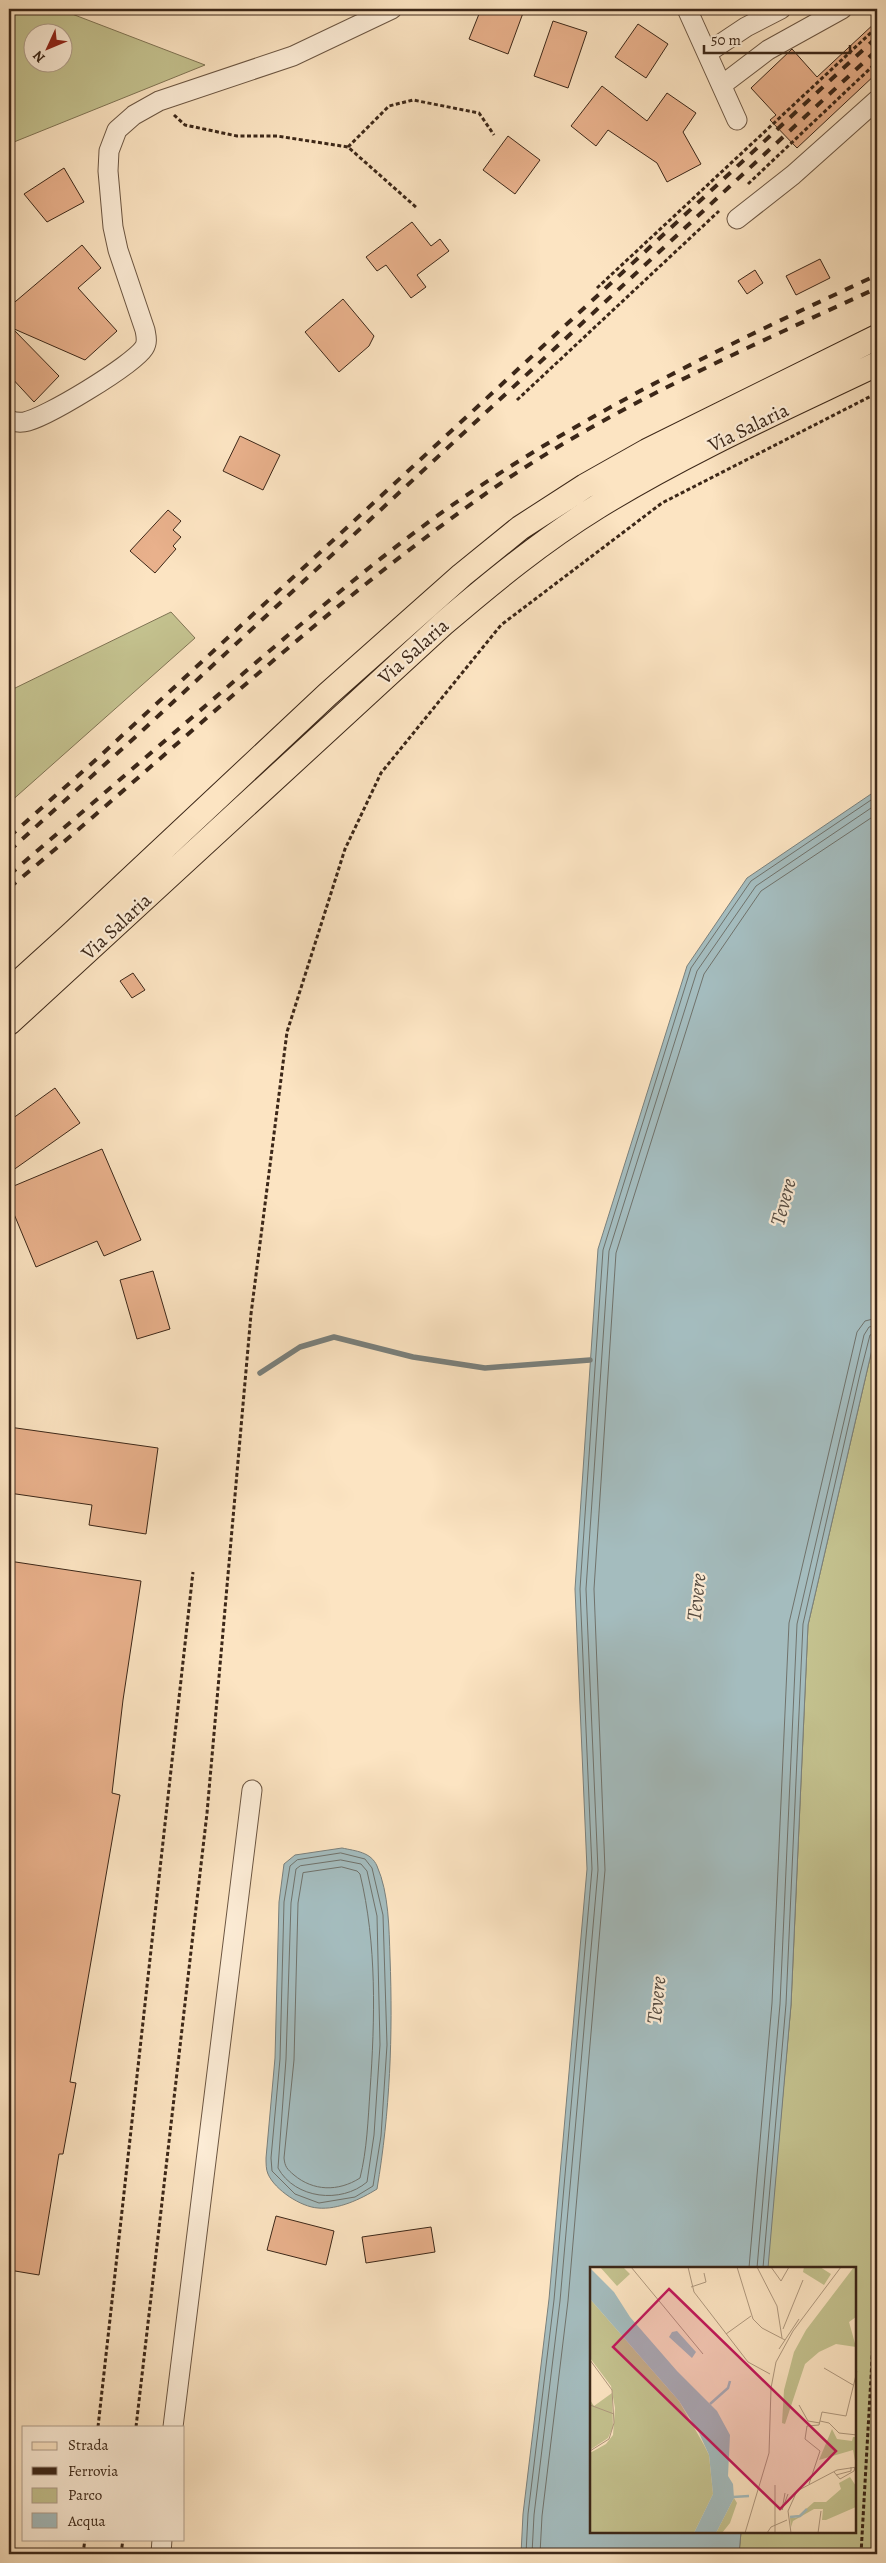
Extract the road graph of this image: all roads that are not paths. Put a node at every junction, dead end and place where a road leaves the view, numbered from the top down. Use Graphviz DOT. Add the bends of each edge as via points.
graph roads {
  1 [pos="392,9"];
  2 [pos="687,9"];
  3 [pos="781,9"];
  4 [pos="842,9"];
  5 [pos="707,53"];
  6 [pos="722,85"];
  7 [pos="877,100"];
  8 [pos="737,120"];
  9 [pos="731,212"];
  10 [pos="877,337"];
  11 [pos="877,364"];
  12 [pos="9,420"];
  13 [pos="9,991"];
  14 [pos="9,1023"];
  15 [pos="252,1790"];
  16 [pos="174,2426"];
  17 [pos="162,2540"];
  18 [pos="161,2554"];
  1 -- 12 [label="street" via="275,63 159,101 123,124 109,151 108,184 113,227 146,330 145,346 118,369 59,406 29,420"];
  2 -- 5 [label="street"];
  3 -- 5 [label="street"];
  4 -- 6 [label="street" via="768,50"];
  5 -- 6 [label="street"];
  6 -- 8 [label="street"];
  7 -- 9 [label="street" via="793,175"];
  10 -- 13 [label="main road, Via Salaria" via="647,451 528,523 462,575 335,688"];
  11 -- 14 [label="main road, Via Salaria" via="637,484 515,564 443,624"];
  15 -- 16 [label="street"];
  17 -- 18 [label="street"];
}
